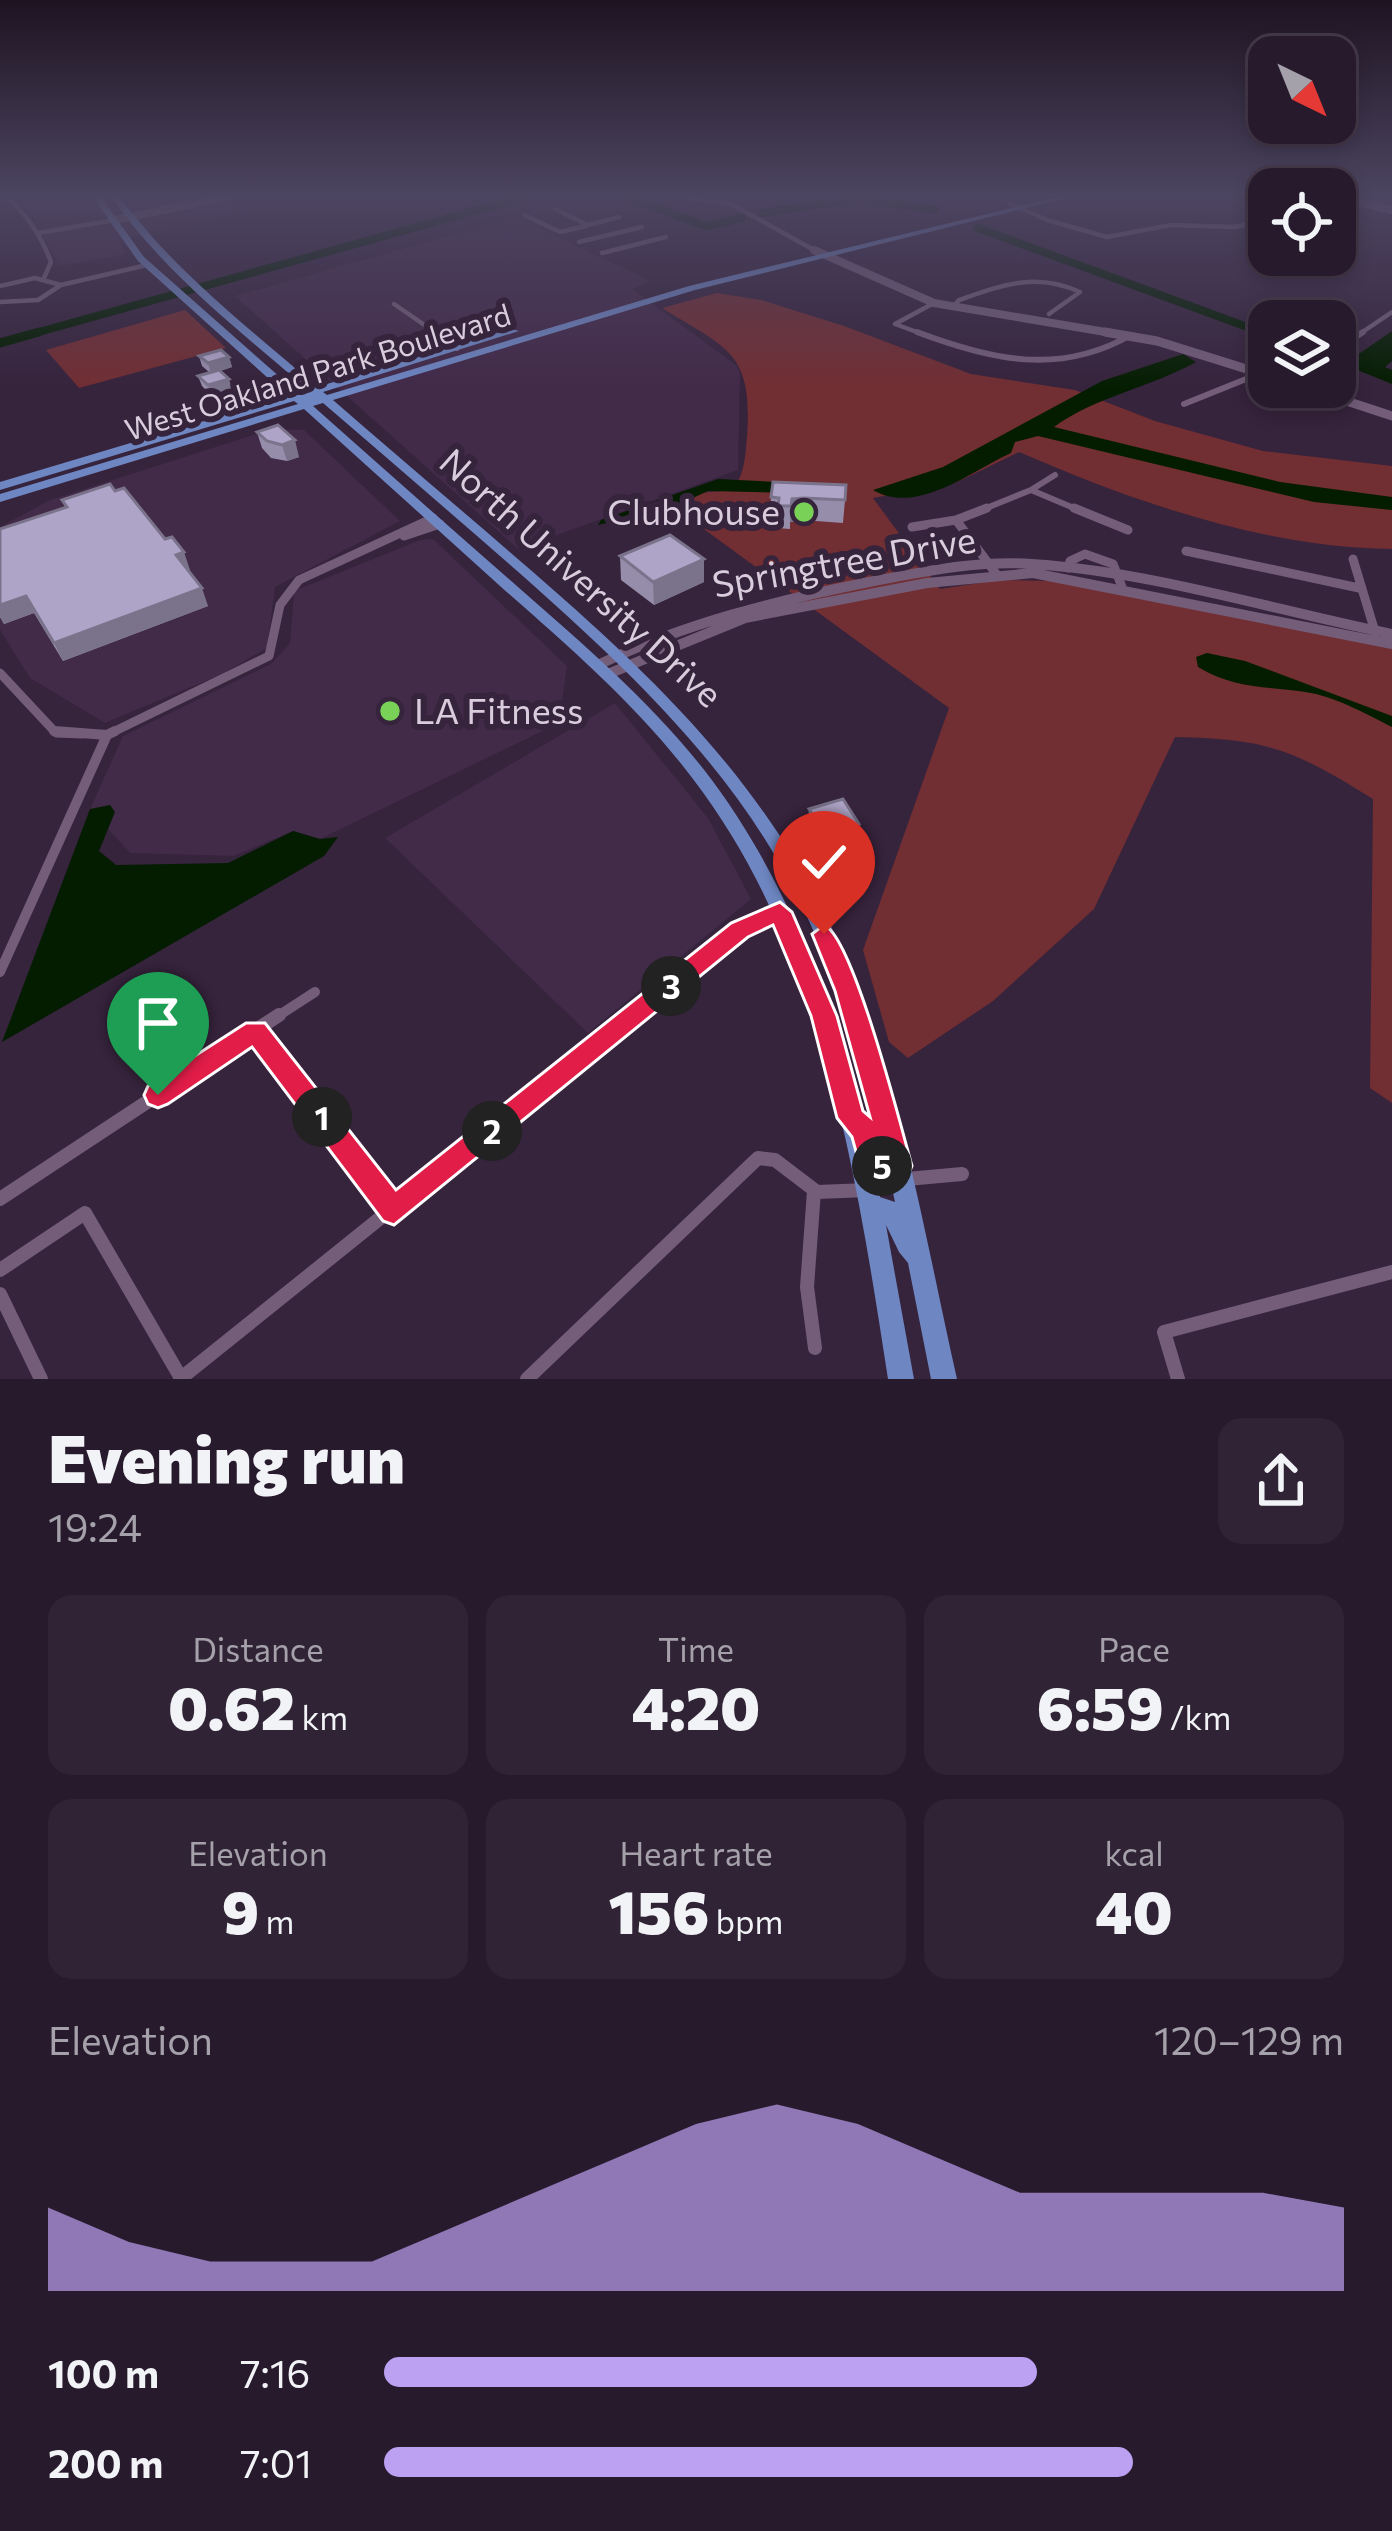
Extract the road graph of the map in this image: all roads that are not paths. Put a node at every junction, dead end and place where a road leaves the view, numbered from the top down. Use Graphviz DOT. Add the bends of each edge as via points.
graph roads {
  1 [pos="50,260"];
  2 [pos="142,260"];
  3 [pos="143,260"];
  4 [pos="152,260"];
  5 [pos="780,260"];
  6 [pos="790,260"];
  7 [pos="838,260"];
  8 [pos="168,261"];
  9 [pos="44,278"];
  10 [pos="60,283"];
  11 [pos="0,286"];
  12 [pos="0,302"];
  13 [pos="934,303"];
  14 [pos="394,304"];
  15 [pos="953,307"];
  16 [pos="1392,312"];
  17 [pos="1048,314"];
  18 [pos="1131,335"];
  19 [pos="1356,337"];
  20 [pos="457,348"];
  21 [pos="1248,369"];
  22 [pos="1248,380"];
  23 [pos="322,394"];
  24 [pos="302,401"];
  25 [pos="1184,404"];
  26 [pos="1356,404"];
  27 [pos="1392,416"];
  28 [pos="1055,475"];
  29 [pos="0,486"];
  30 [pos="1030,490"];
  31 [pos="0,498"];
  32 [pos="413,500"];
  33 [pos="456,512"];
  34 [pos="956,520"];
  35 [pos="436,521"];
  36 [pos="912,527"];
  37 [pos="1128,530"];
  38 [pos="484,536"];
  39 [pos="1186,551"];
  40 [pos="1353,559"];
  41 [pos="994,570"];
  42 [pos="1121,581"];
  43 [pos="1359,588"];
  44 [pos="1392,634"];
  45 [pos="1376,636"];
  46 [pos="1392,644"];
  47 [pos="624,658"];
  48 [pos="603,669"];
  49 [pos="0,673"];
  50 [pos="107,735"];
  51 [pos="780,912"];
  52 [pos="0,972"];
  53 [pos="315,992"];
  54 [pos="255,1031"];
  55 [pos="851,1118"];
  56 [pos="900,1173"];
  57 [pos="962,1174"];
  58 [pos="814,1191"];
  59 [pos="0,1199"];
  60 [pos="870,1199"];
  61 [pos="394,1210"];
  62 [pos="917,1256"];
  63 [pos="0,1270"];
  64 [pos="1392,1272"];
  65 [pos="0,1294"];
  66 [pos="815,1348"];
  67 [pos="41,1379"];
  68 [pos="181,1379"];
  69 [pos="527,1379"];
  70 [pos="902,1379"];
  71 [pos="944,1379"];
  72 [pos="1178,1379"];
  1 -- 9 [label="street"];
  2 -- 10 [label="street"];
  3 -- 24 [label="main road, North University Drive"];
  4 -- 8 [label="main road"];
  5 -- 20 [label="main road, West Oakland Park Boulevard" via="666,285"];
  6 -- 23 [label="main road, West Oakland Park Boulevard"];
  7 -- 13 [label="street"];
  8 -- 23 [label="main road, North University Drive"];
  9 -- 10 [label="street"];
  9 -- 11 [label="street"];
  10 -- 12 [label="street" via="38,299"];
  13 -- 15 [label="street"];
  13 -- 18 [label="street" via="896,324 976,355 1048,365"];
  14 -- 20 [label="street"];
  15 -- 17 [label="street" via="1030,276 1080,292"];
  15 -- 18 [label="street"];
  16 -- 19 [label="street"];
  18 -- 21 [label="street"];
  20 -- 23 [label="main road, West Oakland Park Boulevard"];
  22 -- 25 [label="street"];
  23 -- 24 [label="main road, West Oakland Park Boulevard"];
  23 -- 33 [label="main road, North University Drive"];
  24 -- 29 [label="main road, West Oakland Park Boulevard"];
  24 -- 31 [label="main road, West Oakland Park Boulevard"];
  24 -- 32 [label="main road, North University Drive"];
  26 -- 27 [label="street"];
  28 -- 30 [label="street"];
  30 -- 34 [label="street"];
  30 -- 37 [label="street"];
  32 -- 33 [label="main road"];
  32 -- 35 [label="main road, North University Drive"];
  33 -- 38 [label="main road, North University Drive"];
  34 -- 36 [label="street"];
  34 -- 41 [label="street"];
  35 -- 38 [label="main road" via="457,521"];
  35 -- 48 [label="main road, North University Drive"];
  35 -- 50 [label="street" via="332,563 283,594 269,656"];
  38 -- 47 [label="main road, North University Drive"];
  39 -- 43 [label="street"];
  40 -- 43 [label="street"];
  41 -- 42 [label="street, Springtree Drive"];
  41 -- 42 [label="street, Springtree Drive" via="1068,568"];
  41 -- 47 [label="street, Springtree Drive" via="745,618"];
  42 -- 45 [label="street, Springtree Drive"];
  43 -- 45 [label="street"];
  44 -- 45 [label="street, Springtree Drive"];
  45 -- 46 [label="street, Springtree Drive"];
  47 -- 48 [label="street, Springtree Drive"];
  47 -- 56 [label="main road, North University Drive" via="712,748 790,869 848,991"];
  48 -- 51 [label="main road, North University Drive" via="640,703 725,812"];
  49 -- 50 [label="street" via="56,734"];
  50 -- 52 [label="street"];
  51 -- 55 [label="main road, North University Drive" via="824,1016"];
  51 -- 61 [label="street" via="740,930"];
  53 -- 54 [label="street"];
  54 -- 59 [label="street"];
  54 -- 61 [label="street"];
  55 -- 56 [label="main road" via="864,1130 871,1160"];
  55 -- 60 [label="main road, North University Drive"];
  56 -- 57 [label="street"];
  56 -- 62 [label="main road, North University Drive"];
  58 -- 60 [label="street"];
  58 -- 66 [label="street" via="807,1287"];
  58 -- 69 [label="street" via="770,1156 758,1158"];
  60 -- 62 [label="main road" via="897,1216 904,1244"];
  60 -- 70 [label="main road, North University Drive"];
  61 -- 68 [label="street"];
  62 -- 71 [label="main road, North University Drive"];
  63 -- 68 [label="street" via="85,1213"];
  64 -- 72 [label="street" via="1164,1332"];
  65 -- 67 [label="street"];
}
